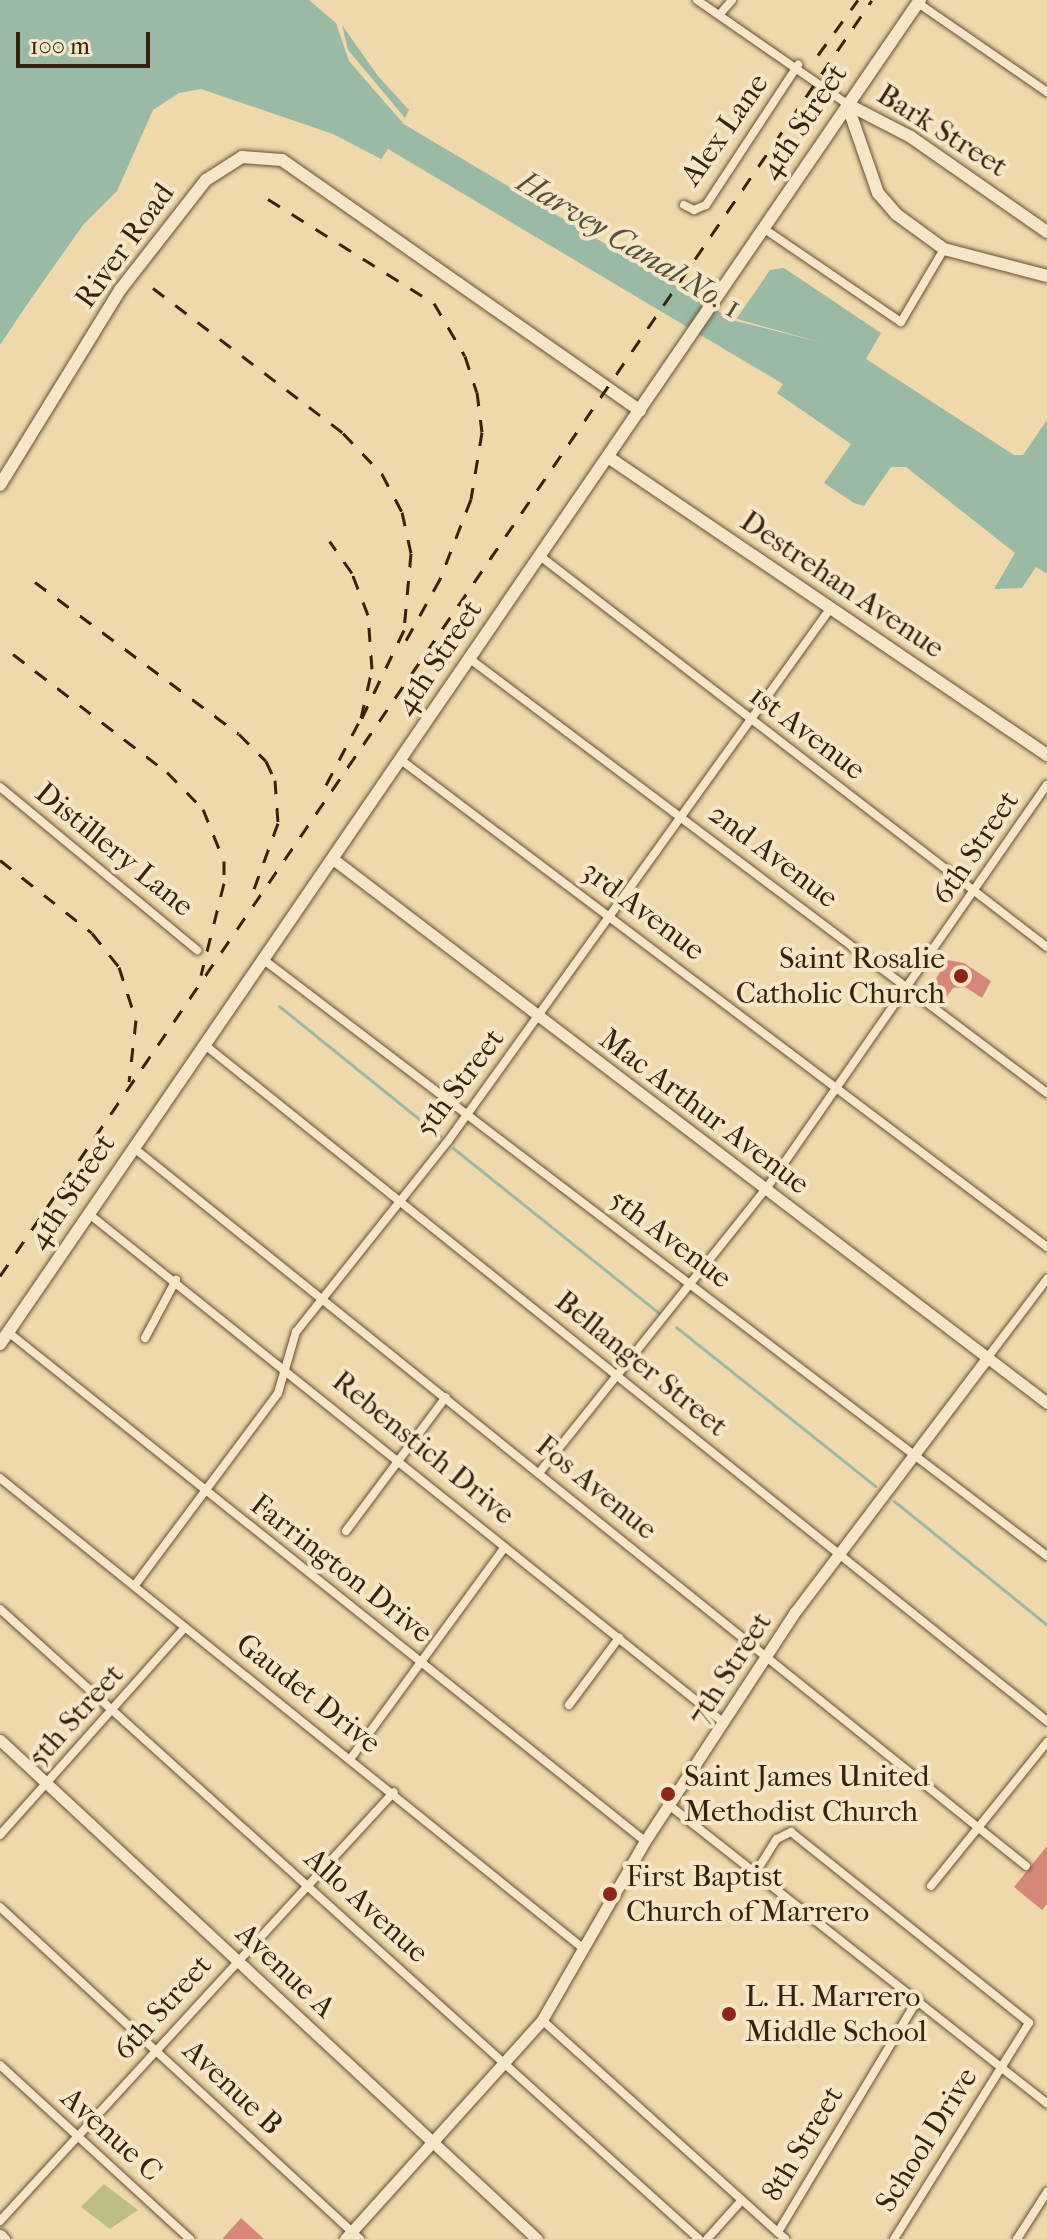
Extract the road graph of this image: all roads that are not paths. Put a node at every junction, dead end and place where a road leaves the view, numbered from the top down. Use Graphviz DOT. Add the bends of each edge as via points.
graph roads {
  1 [pos="697,0"];
  2 [pos="732,0"];
  3 [pos="919,1"];
  4 [pos="720,14"];
  5 [pos="798,65"];
  6 [pos="1047,92"];
  7 [pos="847,104"];
  8 [pos="684,205"];
  9 [pos="763,228"];
  10 [pos="1047,232"];
  11 [pos="944,249"];
  12 [pos="1047,276"];
  13 [pos="640,411"];
  14 [pos="608,457"];
  15 [pos="0,485"];
  16 [pos="540,556"];
  17 [pos="830,609"];
  18 [pos="470,659"];
  19 [pos="754,723"];
  20 [pos="1047,755"];
  21 [pos="401,760"];
  22 [pos="1047,785"];
  23 [pos="0,787"];
  24 [pos="685,819"];
  25 [pos="333,859"];
  26 [pos="976,892"];
  27 [pos="612,917"];
  28 [pos="1047,947"];
  29 [pos="197,950"];
  30 [pos="264,960"];
  31 [pos="910,989"];
  32 [pos="539,1017"];
  33 [pos="205,1045"];
  34 [pos="839,1089"];
  35 [pos="1047,1093"];
  36 [pos="467,1116"];
  37 [pos="134,1148"];
  38 [pos="766,1189"];
  39 [pos="400,1202"];
  40 [pos="89,1214"];
  41 [pos="1047,1247"];
  42 [pos="1047,1279"];
  43 [pos="176,1280"];
  44 [pos="693,1286"];
  45 [pos="323,1298"];
  46 [pos="8,1332"];
  47 [pos="145,1338"];
  48 [pos="0,1344"];
  49 [pos="988,1357"];
  50 [pos="286,1368"];
  51 [pos="622,1377"];
  52 [pos="446,1397"];
  53 [pos="1047,1403"];
  54 [pos="915,1455"];
  55 [pos="399,1460"];
  56 [pos="539,1473"];
  57 [pos="0,1478"];
  58 [pos="203,1491"];
  59 [pos="346,1531"];
  60 [pos="505,1547"];
  61 [pos="839,1554"];
  62 [pos="1047,1556"];
  63 [pos="135,1585"];
  64 [pos="0,1609"];
  65 [pos="185,1627"];
  66 [pos="619,1638"];
  67 [pos="767,1655"];
  68 [pos="423,1664"];
  69 [pos="569,1705"];
  70 [pos="112,1711"];
  71 [pos="1047,1721"];
  72 [pos="724,1723"];
  73 [pos="0,1740"];
  74 [pos="1047,1742"];
  75 [pos="351,1758"];
  76 [pos="48,1784"];
  77 [pos="394,1792"];
  78 [pos="669,1805"];
  79 [pos="977,1828"];
  80 [pos="0,1835"];
  81 [pos="645,1841"];
  82 [pos="1026,1866"];
  83 [pos="756,1872"];
  84 [pos="308,1885"];
  85 [pos="931,1886"];
  86 [pos="0,1907"];
  87 [pos="584,1949"];
  88 [pos="239,1960"];
  89 [pos="918,1999"];
  90 [pos="542,2020"];
  91 [pos="157,2051"];
  92 [pos="0,2065"];
  93 [pos="506,2066"];
  94 [pos="1002,2067"];
  95 [pos="1047,2104"];
  96 [pos="78,2137"];
  97 [pos="434,2144"];
  98 [pos="1047,2192"];
  99 [pos="742,2200"];
  100 [pos="0,2221"];
  101 [pos="352,2236"];
  102 [pos="782,2236"];
  103 [pos="190,2239"];
  104 [pos="537,2239"];
  105 [pos="699,2239"];
  106 [pos="707,2239"];
  107 [pos="894,2239"];
  108 [pos="1017,2239"];
  1 -- 4 [label="street"];
  2 -- 4 [label="street"];
  3 -- 6 [label="street"];
  3 -- 7 [label="main road, 4th Street"];
  4 -- 5 [label="street"];
  5 -- 7 [label="street"];
  5 -- 8 [label="street, Alex Lane" via="706,205 694,210"];
  7 -- 9 [label="main road, 4th Street"];
  7 -- 10 [label="main road, Bark Street" via="911,137"];
  7 -- 11 [label="main road" via="886,205"];
  9 -- 11 [label="street" via="901,322"];
  9 -- 13 [label="main road, 4th Street"];
  11 -- 12 [label="main road"];
  13 -- 14 [label="main road, 4th Street"];
  13 -- 15 [label="main road, River Road" via="350,206 282,160 263,155 222,165 120,290"];
  14 -- 16 [label="main road, 4th Street"];
  14 -- 17 [label="main road, Destrehan Avenue"];
  16 -- 18 [label="main road, 4th Street"];
  16 -- 19 [label="street, 1st Avenue"];
  17 -- 19 [label="street, 5th Street"];
  17 -- 20 [label="main road, Destrehan Avenue"];
  18 -- 21 [label="main road, 4th Street"];
  18 -- 24 [label="street, 2nd Avenue"];
  19 -- 24 [label="street, 5th Street"];
  19 -- 26 [label="street, 1st Avenue"];
  21 -- 25 [label="main road, 4th Street"];
  21 -- 27 [label="street, 3rd Avenue"];
  22 -- 26 [label="street, 6th Street"];
  23 -- 29 [label="street, Distillery Lane"];
  24 -- 27 [label="street, 5th Street"];
  24 -- 31 [label="street, 2nd Avenue"];
  25 -- 30 [label="main road, 4th Street"];
  25 -- 32 [label="street, Mac Arthur Avenue"];
  26 -- 28 [label="street, 1st Avenue"];
  26 -- 31 [label="street, 6th Street"];
  27 -- 32 [label="street, 5th Street"];
  27 -- 34 [label="street, 3rd Avenue"];
  30 -- 33 [label="main road, 4th Street"];
  30 -- 36 [label="street, 5th Avenue"];
  31 -- 34 [label="street, 6th Street"];
  31 -- 35 [label="street, 2nd Avenue"];
  32 -- 36 [label="street, 5th Street"];
  32 -- 38 [label="street, Mac Arthur Avenue"];
  33 -- 37 [label="main road, 4th Street"];
  33 -- 39 [label="street, Bellanger Street"];
  34 -- 38 [label="street, 6th Street"];
  34 -- 41 [label="street, 3rd Avenue"];
  36 -- 39 [label="street, 5th Street"];
  36 -- 44 [label="street, 5th Avenue"];
  37 -- 40 [label="main road, 4th Street"];
  37 -- 45 [label="street, Fos Avenue"];
  38 -- 44 [label="street, 6th Street"];
  38 -- 49 [label="street, Mac Arthur Avenue"];
  39 -- 45 [label="street, 5th Street"];
  39 -- 51 [label="street, Bellanger Street"];
  40 -- 43 [label="street, Rebenstich Drive"];
  40 -- 46 [label="main road, 4th Street"];
  42 -- 49 [label="street, 7th Street"];
  43 -- 47 [label="street"];
  43 -- 50 [label="street, Rebenstich Drive"];
  44 -- 51 [label="street, 6th Street"];
  44 -- 54 [label="street, 5th Avenue"];
  45 -- 50 [label="street, 5th Street" via="296,1332"];
  45 -- 52 [label="street, Fos Avenue"];
  46 -- 48 [label="main road, 4th Street"];
  46 -- 58 [label="street, Farrington Drive"];
  49 -- 53 [label="street, Mac Arthur Avenue"];
  49 -- 54 [label="street, 7th Street"];
  50 -- 55 [label="street, Rebenstich Drive"];
  50 -- 58 [label="street, 5th Street" via="278,1393"];
  51 -- 56 [label="street, 6th Street"];
  51 -- 61 [label="street, Bellanger Street"];
  52 -- 55 [label="street"];
  52 -- 56 [label="street, Fos Avenue"];
  54 -- 61 [label="street, 7th Street"];
  54 -- 62 [label="street, 5th Avenue"];
  55 -- 59 [label="street"];
  55 -- 60 [label="street, Rebenstich Drive"];
  56 -- 67 [label="street, Fos Avenue"];
  57 -- 63 [label="street, Gaudet Drive"];
  58 -- 63 [label="street, 5th Street"];
  58 -- 68 [label="street, Farrington Drive"];
  60 -- 66 [label="street, Rebenstich Drive"];
  60 -- 68 [label="street"];
  61 -- 67 [label="street, 7th Street"];
  61 -- 71 [label="street, Bellanger Street"];
  63 -- 65 [label="street, Gaudet Drive"];
  64 -- 70 [label="street, Allo Avenue"];
  65 -- 70 [label="street, 5th Street"];
  65 -- 75 [label="street, Gaudet Drive"];
  66 -- 69 [label="street"];
  66 -- 72 [label="street, Rebenstich Drive"];
  67 -- 72 [label="street, 7th Street"];
  67 -- 79 [label="street, Fos Avenue"];
  68 -- 75 [label="street"];
  68 -- 81 [label="street, Farrington Drive"];
  70 -- 76 [label="street, 5th Street"];
  70 -- 84 [label="street, Allo Avenue"];
  72 -- 78 [label="street, 7th Street"];
  73 -- 76 [label="street, Avenue A"];
  74 -- 79 [label="street"];
  75 -- 77 [label="street, Gaudet Drive"];
  76 -- 80 [label="street, 5th Street"];
  76 -- 88 [label="street, Avenue A"];
  77 -- 84 [label="street, 6th Street"];
  77 -- 87 [label="street, Gaudet Drive"];
  78 -- 81 [label="street, 7th Street"];
  78 -- 83 [label="street"];
  79 -- 82 [label="street, Fos Avenue"];
  79 -- 85 [label="street"];
  81 -- 87 [label="street, 7th Street"];
  83 -- 89 [label="street"];
  83 -- 94 [label="street, School Drive" via="777,1839 791,1832 886,1904 1029,2023"];
  84 -- 88 [label="street, 6th Street"];
  84 -- 93 [label="street, Allo Avenue"];
  86 -- 91 [label="street, Avenue B"];
  87 -- 90 [label="street, 7th Street"];
  88 -- 91 [label="street, 6th Street"];
  88 -- 97 [label="street, Avenue A"];
  89 -- 94 [label="street"];
  89 -- 102 [label="street, 8th Street"];
  90 -- 93 [label="street, 7th Street"];
  90 -- 99 [label="street"];
  91 -- 96 [label="street, 6th Street"];
  91 -- 101 [label="street, Avenue B"];
  92 -- 96 [label="street, Avenue C"];
  93 -- 97 [label="street, 7th Street"];
  93 -- 105 [label="street, Allo Avenue"];
  94 -- 95 [label="street"];
  94 -- 107 [label="street, School Drive"];
  96 -- 100 [label="street, 6th Street"];
  96 -- 103 [label="street, Avenue C"];
  97 -- 101 [label="street, 7th Street"];
  97 -- 104 [label="street, Avenue A"];
  98 -- 108 [label="street"];
  99 -- 102 [label="street"];
  99 -- 106 [label="street, 8th Street"];
}
